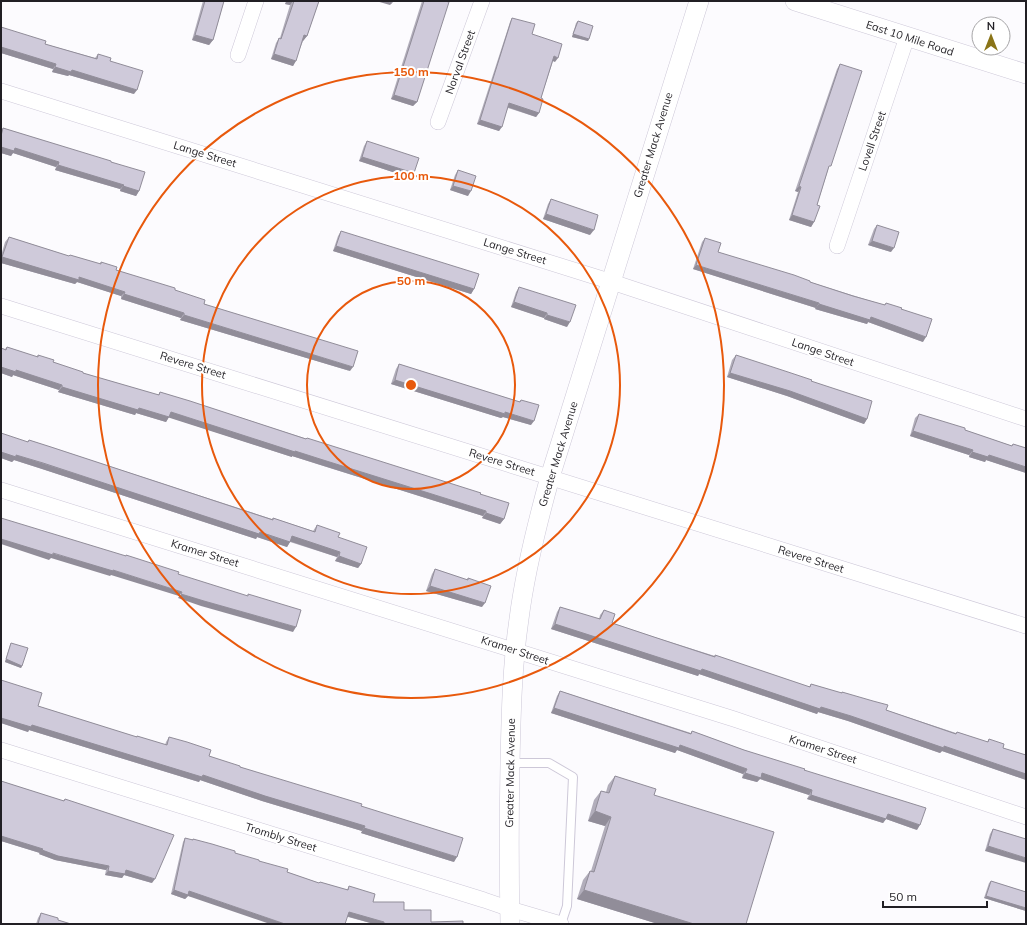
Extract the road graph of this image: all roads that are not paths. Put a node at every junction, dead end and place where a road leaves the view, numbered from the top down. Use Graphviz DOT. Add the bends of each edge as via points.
graph roads {
  1 [pos="256,1"];
  2 [pos="482,1"];
  3 [pos="699,1"];
  4 [pos="795,1"];
  5 [pos="907,37"];
  6 [pos="238,55"];
  7 [pos="1026,74"];
  8 [pos="1,91"];
  9 [pos="438,122"];
  10 [pos="837,246"];
  11 [pos="612,282"];
  12 [pos="1,306"];
  13 [pos="1026,419"];
  14 [pos="550,477"];
  15 [pos="1,490"];
  16 [pos="1026,626"];
  17 [pos="515,650"];
  18 [pos="1,750"];
  19 [pos="510,763"];
  20 [pos="1026,817"];
  21 [pos="510,917"];
  22 [pos="561,924"];
  1 -- 6 [label="street"];
  2 -- 9 [label="street, Norval Street"];
  3 -- 11 [label="street, Greater Mack Avenue"];
  4 -- 5 [label="street, East 10 Mile Road"];
  5 -- 7 [label="street, East 10 Mile Road"];
  5 -- 10 [label="street, Lovell Street"];
  8 -- 11 [label="street, Lange Street"];
  11 -- 13 [label="street, Lange Street"];
  11 -- 14 [label="street, Greater Mack Avenue"];
  12 -- 14 [label="street, Revere Street"];
  14 -- 16 [label="street, Revere Street"];
  14 -- 17 [label="street, Greater Mack Avenue" via="529,560"];
  15 -- 17 [label="street, Kramer Street"];
  17 -- 19 [label="street, Greater Mack Avenue"];
  17 -- 20 [label="street, Kramer Street" via="734,719"];
  18 -- 21 [label="street, Trombly Street" via="484,900"];
  19 -- 21 [label="street, Greater Mack Avenue"];
  19 -- 22 [label="lane" via="549,763 573,777 567,906"];
  21 -- 22 [label="street, Trombly Street"];
}
